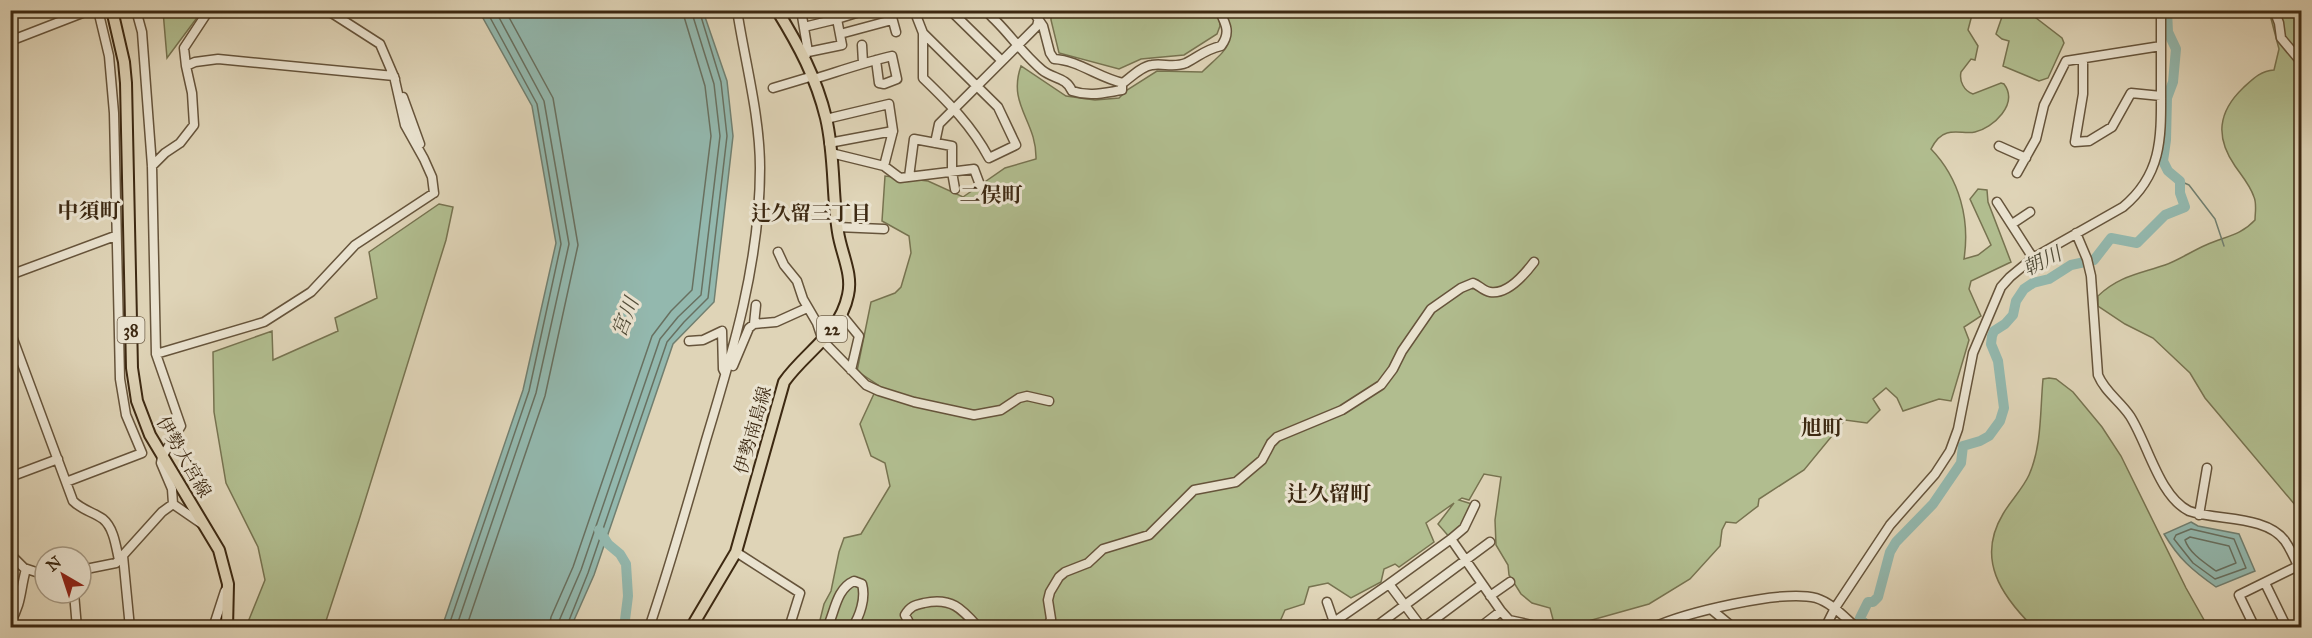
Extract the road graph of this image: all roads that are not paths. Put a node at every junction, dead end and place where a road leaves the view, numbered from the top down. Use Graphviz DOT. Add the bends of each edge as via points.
graph roads {
  1 [pos="90,10"];
  2 [pos="98,10"];
  3 [pos="112,10"];
  4 [pos="136,10"];
  5 [pos="209,10"];
  6 [pos="327,10"];
  7 [pos="737,10"];
  8 [pos="777,10"];
  9 [pos="801,10"];
  10 [pos="915,10"];
  11 [pos="950,10"];
  12 [pos="986,10"];
  13 [pos="1032,10"];
  14 [pos="1219,10"];
  15 [pos="2161,10"];
  16 [pos="2274,10"];
  17 [pos="865,11"];
  18 [pos="891,15"];
  19 [pos="837,19"];
  20 [pos="1038,22"];
  21 [pos="804,27"];
  22 [pos="868,27"];
  23 [pos="896,32"];
  24 [pos="922,33"];
  25 [pos="840,34"];
  26 [pos="10,41"];
  27 [pos="862,45"];
  28 [pos="1017,46"];
  29 [pos="2161,46"];
  30 [pos="806,54"];
  31 [pos="2084,58"];
  32 [pos="876,60"];
  33 [pos="1002,61"];
  34 [pos="863,63"];
  35 [pos="2301,63"];
  36 [pos="186,66"];
  37 [pos="394,76"];
  38 [pos="814,78"];
  39 [pos="1122,83"];
  40 [pos="977,87"];
  41 [pos="773,88"];
  42 [pos="2161,96"];
  43 [pos="955,110"];
  44 [pos="826,119"];
  45 [pos="893,131"];
  46 [pos="935,143"];
  47 [pos="2000,146"];
  48 [pos="830,148"];
  49 [pos="2026,158"];
  50 [pos="152,166"];
  51 [pos="884,166"];
  52 [pos="952,172"];
  53 [pos="2017,173"];
  54 [pos="909,177"];
  55 [pos="980,185"];
  56 [pos="955,189"];
  57 [pos="1997,202"];
  58 [pos="2030,212"];
  59 [pos="2012,224"];
  60 [pos="837,228"];
  61 [pos="884,229"];
  62 [pos="2076,233"];
  63 [pos="115,236"];
  64 [pos="778,252"];
  65 [pos="2033,258"];
  66 [pos="1534,262"];
  67 [pos="10,275"];
  68 [pos="756,305"];
  69 [pos="807,308"];
  70 [pos="841,314"];
  71 [pos="754,324"];
  72 [pos="10,331"];
  73 [pos="689,340"];
  74 [pos="823,341"];
  75 [pos="156,354"];
  76 [pos="851,370"];
  77 [pos="726,375"];
  78 [pos="1048,401"];
  79 [pos="162,457"];
  80 [pos="58,459"];
  81 [pos="2207,468"];
  82 [pos="10,477"];
  83 [pos="66,482"];
  84 [pos="173,504"];
  85 [pos="1475,505"];
  86 [pos="2199,515"];
  87 [pos="203,525"];
  88 [pos="1451,539"];
  89 [pos="1490,542"];
  90 [pos="736,552"];
  91 [pos="10,554"];
  92 [pos="121,558"];
  93 [pos="1466,561"];
  94 [pos="2298,566"];
  95 [pos="93,568"];
  96 [pos="26,569"];
  97 [pos="33,571"];
  98 [pos="2301,575"];
  99 [pos="1510,582"];
  100 [pos="2265,583"];
  101 [pos="228,584"];
  102 [pos="1389,584"];
  103 [pos="1482,584"];
  104 [pos="1490,596"];
  105 [pos="1327,602"];
  106 [pos="75,605"];
  107 [pos="1405,605"];
  108 [pos="1835,608"];
  109 [pos="1712,610"];
  110 [pos="1501,611"];
  111 [pos="10,623"];
  112 [pos="1677,623"];
  113 [pos="1335,625"];
  114 [pos="1532,625"];
  115 [pos="77,627"];
  116 [pos="130,627"];
  117 [pos="213,627"];
  118 [pos="227,627"];
  119 [pos="648,627"];
  120 [pos="691,627"];
  121 [pos="789,627"];
  122 [pos="827,627"];
  123 [pos="852,627"];
  124 [pos="912,627"];
  125 [pos="979,627"];
  126 [pos="1047,627"];
  127 [pos="1309,627"];
  128 [pos="1374,627"];
  129 [pos="1422,627"];
  130 [pos="1479,627"];
  131 [pos="1652,627"];
  132 [pos="1730,627"];
  133 [pos="1825,627"];
  134 [pos="1857,627"];
  135 [pos="2255,627"];
  136 [pos="2287,627"];
  1 -- 26 [label="street"];
  2 -- 63 [label="street" via="109,56 114,113"];
  3 -- 79 [label="main road, 伊勢大宮線 / 38" via="126,83 132,368 143,419"];
  4 -- 50 [label="street" via="142,32"];
  5 -- 36 [label="street" via="184,48"];
  6 -- 37 [label="street" via="380,44"];
  7 -- 77 [label="street" via="759,146 760,197 750,276"];
  8 -- 30 [label="main road, 伊勢南島線 / 22"];
  9 -- 21 [label="street"];
  10 -- 24 [label="street"];
  11 -- 33 [label="street"];
  12 -- 28 [label="street"];
  13 -- 20 [label="street"];
  14 -- 39 [label="street" via="1227,34 1221,46 1174,66 1147,66"];
  15 -- 29 [label="street"];
  16 -- 35 [label="street" via="2281,38"];
  17 -- 19 [label="street"];
  17 -- 22 [label="street"];
  18 -- 22 [label="street"];
  18 -- 23 [label="street"];
  19 -- 21 [label="street"];
  19 -- 25 [label="street"];
  20 -- 28 [label="street"];
  20 -- 39 [label="street" via="1043,26 1054,59 1065,59"];
  21 -- 30 [label="street"];
  22 -- 25 [label="street"];
  24 -- 40 [label="street"];
  24 -- 43 [label="street" via="923,78"];
  25 -- 30 [label="street" via="842,45"];
  27 -- 34 [label="street"];
  28 -- 33 [label="street"];
  28 -- 39 [label="street" via="1043,71 1068,83 1072,91 1094,96 1122,90"];
  29 -- 31 [label="street"];
  29 -- 42 [label="street"];
  30 -- 38 [label="main road, 伊勢南島線 / 22"];
  31 -- 42 [label="street" via="2075,142 2089,141 2112,127 2131,93"];
  31 -- 49 [label="street" via="2066,61 2044,105 2036,139"];
  32 -- 34 [label="street"];
  33 -- 40 [label="street"];
  34 -- 38 [label="street"];
  36 -- 37 [label="street" via="218,59"];
  36 -- 50 [label="street" via="194,125 180,143"];
  37 -- 75 [label="street" via="405,124 432,177 434,193 355,245 311,292 264,322"];
  38 -- 41 [label="street"];
  38 -- 44 [label="main road, 伊勢南島線 / 22"];
  40 -- 43 [label="street"];
  40 -- 43 [label="street" via="998,107 1016,145 990,158 977,135"];
  42 -- 62 [label="street" via="2159,147 2144,185 2123,207"];
  43 -- 46 [label="street" via="939,123"];
  44 -- 45 [label="street" via="889,104"];
  44 -- 48 [label="main road, 伊勢南島線 / 22"];
  45 -- 48 [label="street"];
  45 -- 51 [label="street"];
  46 -- 52 [label="street" via="952,146"];
  46 -- 54 [label="street" via="914,139"];
  47 -- 49 [label="street"];
  48 -- 51 [label="street"];
  48 -- 60 [label="main road, 伊勢南島線 / 22"];
  49 -- 53 [label="street"];
  50 -- 75 [label="street"];
  51 -- 54 [label="street" via="900,178"];
  52 -- 54 [label="street"];
  52 -- 55 [label="street" via="974,169"];
  52 -- 56 [label="street"];
  57 -- 59 [label="street"];
  58 -- 59 [label="street"];
  59 -- 65 [label="street"];
  60 -- 61 [label="street"];
  60 -- 70 [label="main road, 伊勢南島線 / 22" via="850,279"];
  62 -- 65 [label="street"];
  62 -- 86 [label="street" via="2088,263 2096,369 2101,381 2129,415 2172,498"];
  63 -- 67 [label="street"];
  63 -- 83 [label="street" via="122,398 142,453"];
  64 -- 69 [label="street" via="797,281"];
  65 -- 108 [label="street" via="2001,287 1973,353 1958,429 1945,460 1890,525"];
  66 -- 126 [label="street" via="1508,287 1495,293 1473,283 1466,284 1437,305 1381,385 1342,410 1277,437 1263,460 1236,482 1194,490 1149,535 1111,545 1088,563 1065,572 1050,592 1051,619"];
  68 -- 71 [label="street"];
  69 -- 71 [label="street" via="776,322"];
  69 -- 74 [label="street"];
  70 -- 74 [label="main road, 伊勢南島線 / 22"];
  70 -- 76 [label="street" via="859,336"];
  71 -- 77 [label="street"];
  72 -- 80 [label="street"];
  73 -- 77 [label="street" via="703,340 722,331"];
  74 -- 76 [label="street"];
  74 -- 90 [label="main road, 伊勢南島線 / 22" via="784,382"];
  75 -- 79 [label="street" via="181,426"];
  76 -- 78 [label="street" via="879,391 974,415 1001,410 1027,396"];
  77 -- 119 [label="street"];
  79 -- 84 [label="street"];
  79 -- 87 [label="main road, 伊勢大宮線 / 38"];
  80 -- 82 [label="street"];
  80 -- 83 [label="street"];
  81 -- 86 [label="street"];
  83 -- 92 [label="street" via="78,506 110,527"];
  84 -- 87 [label="street"];
  84 -- 92 [label="street"];
  85 -- 88 [label="street" via="1464,528"];
  86 -- 94 [label="street" via="2269,528 2284,540"];
  87 -- 101 [label="main road, 伊勢大宮線 / 38" via="219,550"];
  88 -- 93 [label="street"];
  88 -- 102 [label="street"];
  89 -- 93 [label="street"];
  90 -- 120 [label="main road, 伊勢南島線 / 22"];
  90 -- 121 [label="street" via="800,593"];
  91 -- 96 [label="street"];
  92 -- 95 [label="street" via="116,563"];
  92 -- 116 [label="street"];
  93 -- 103 [label="street"];
  93 -- 107 [label="street"];
  94 -- 98 [label="street"];
  94 -- 100 [label="street"];
  96 -- 97 [label="street"];
  96 -- 111 [label="street" via="22,598"];
  99 -- 104 [label="street"];
  100 -- 135 [label="street" via="2239,595"];
  100 -- 136 [label="street"];
  101 -- 117 [label="street"];
  101 -- 118 [label="main road, 伊勢大宮線 / 38"];
  102 -- 107 [label="street"];
  102 -- 113 [label="street"];
  103 -- 104 [label="street"];
  103 -- 129 [label="street"];
  104 -- 110 [label="street"];
  105 -- 113 [label="street"];
  106 -- 115 [label="street"];
  107 -- 128 [label="street"];
  107 -- 129 [label="street"];
  108 -- 109 [label="street" via="1815,598 1788,596"];
  108 -- 133 [label="street"];
  108 -- 134 [label="street"];
  109 -- 112 [label="street"];
  109 -- 132 [label="street"];
  110 -- 114 [label="street" via="1509,620"];
  110 -- 130 [label="street"];
  112 -- 131 [label="street"];
  113 -- 127 [label="street"];
  122 -- 123 [label="street" via="841,593 854,581 862,584 864,595"];
  124 -- 125 [label="street" via="905,615 908,609 914,604 939,600 957,606"];
}
